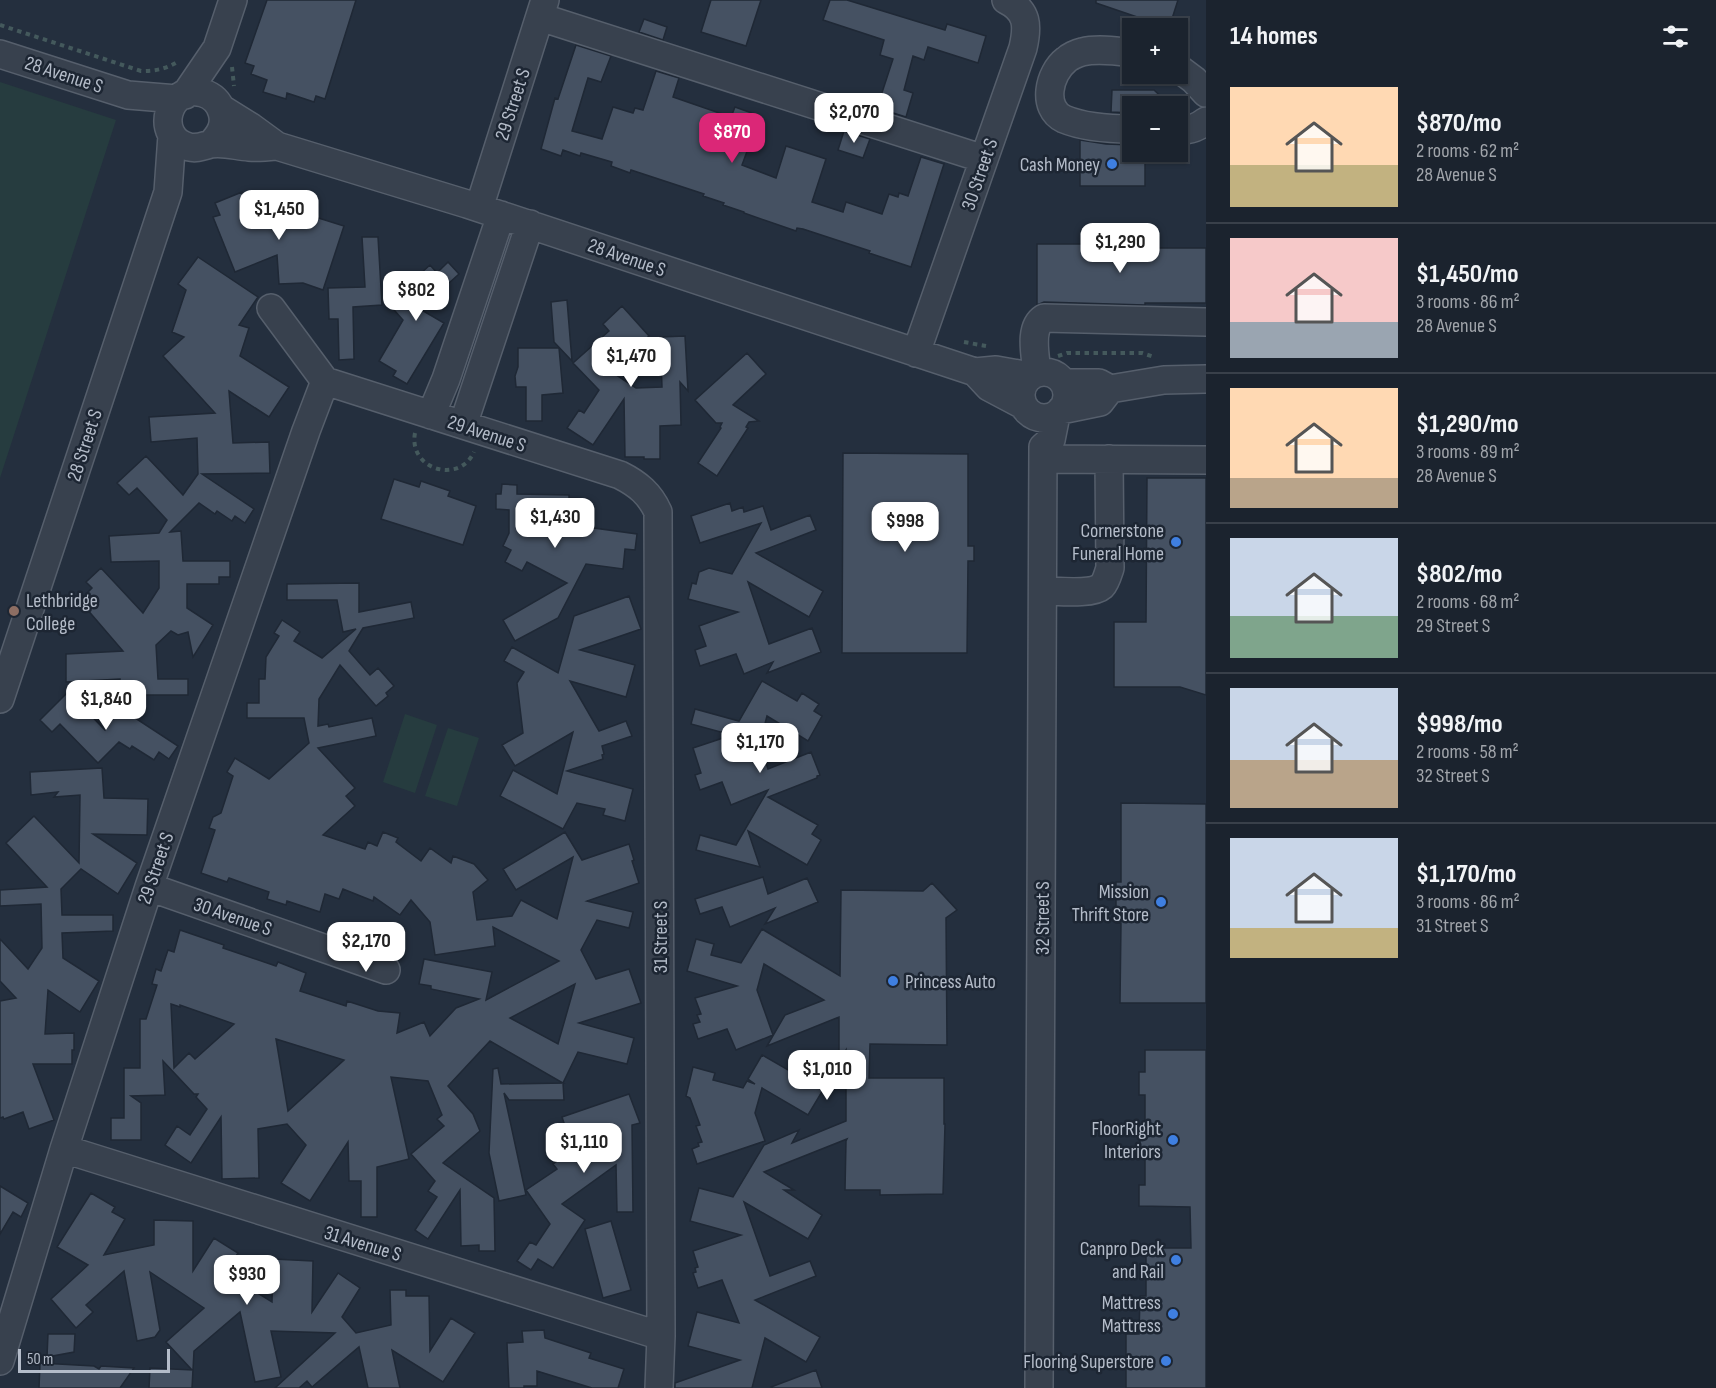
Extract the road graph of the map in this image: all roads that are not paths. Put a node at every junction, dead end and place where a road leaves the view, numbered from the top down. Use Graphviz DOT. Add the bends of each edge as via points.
graph roads {
  1 [pos="233,0"];
  2 [pos="1006,0"];
  3 [pos="542,8"];
  4 [pos="1122,52"];
  5 [pos="0,54"];
  6 [pos="225,56"];
  7 [pos="1188,76"];
  8 [pos="1206,93"];
  9 [pos="128,95"];
  10 [pos="181,97"];
  11 [pos="225,100"];
  12 [pos="1206,121"];
  13 [pos="1122,129"];
  14 [pos="1188,130"];
  15 [pos="170,131"];
  16 [pos="205,146"];
  17 [pos="277,146"];
  18 [pos="984,159"];
  19 [pos="168,192"];
  20 [pos="490,211"];
  21 [pos="530,224"];
  22 [pos="271,308"];
  23 [pos="1206,322"];
  24 [pos="916,353"];
  25 [pos="975,372"];
  26 [pos="1049,372"];
  27 [pos="1206,380"];
  28 [pos="325,381"];
  29 [pos="1110,389"];
  30 [pos="1044,411"];
  31 [pos="426,413"];
  32 [pos="472,428"];
  33 [pos="1043,453"];
  34 [pos="1109,459"];
  35 [pos="1206,460"];
  36 [pos="645,491"];
  37 [pos="1043,591"];
  38 [pos="0,699"];
  39 [pos="149,887"];
  40 [pos="386,970"];
  41 [pos="64,1149"];
  42 [pos="661,1336"];
  43 [pos="0,1361"];
  44 [pos="659,1388"];
  45 [pos="1039,1388"];
  1 -- 6 [label="street"];
  2 -- 18 [label="street, 30 Street S" via="1022,13 1027,29"];
  3 -- 18 [label="street"];
  3 -- 20 [label="street, 29 Street S"];
  4 -- 13 [label="street" via="1082,52 1066,59 1055,72 1050,92 1052,108 1063,118"];
  5 -- 9 [label="street, 28 Avenue S"];
  6 -- 10 [label="street"];
  6 -- 11 [label="street" via="220,62"];
  7 -- 8 [label="street"];
  9 -- 10 [label="street"];
  9 -- 15 [label="street"];
  10 -- 11 [label="street" via="199,92"];
  10 -- 15 [label="street" via="170,109"];
  11 -- 16 [label="street" via="223,128"];
  11 -- 17 [label="street"];
  12 -- 14 [label="street"];
  15 -- 16 [label="street" via="186,147"];
  15 -- 19 [label="street"];
  16 -- 17 [label="street"];
  16 -- 19 [label="street"];
  17 -- 20 [label="street, 28 Avenue S"];
  18 -- 24 [label="street, 30 Street S"];
  19 -- 38 [label="street, 28 Street S"];
  20 -- 21 [label="street, 28 Avenue S"];
  20 -- 31 [label="street, 29 Street S" via="446,379"];
  21 -- 24 [label="street, 28 Avenue S"];
  21 -- 32 [label="street"];
  22 -- 28 [label="street"];
  23 -- 26 [label="street" via="1050,317"];
  24 -- 25 [label="street, 28 Avenue S"];
  25 -- 26 [label="street, 28 Avenue S"];
  25 -- 30 [label="street, 28 Avenue S" via="989,387"];
  26 -- 29 [label="street, 28 Avenue S" via="1099,382"];
  26 -- 30 [label="street" via="1067,397"];
  26 -- 30 [label="street" via="1025,382 1022,389 1021,397"];
  27 -- 29 [label="street, 28 Avenue S" via="1164,380"];
  28 -- 31 [label="street, 29 Avenue S"];
  28 -- 39 [label="street, 29 Street S"];
  29 -- 30 [label="street, 28 Avenue S" via="1100,402"];
  30 -- 33 [label="street, 32 Street S" via="1051,440"];
  31 -- 32 [label="street, 29 Avenue S"];
  32 -- 36 [label="street, 29 Avenue S" via="632,480"];
  33 -- 34 [label="street"];
  33 -- 37 [label="street, 32 Street S"];
  34 -- 35 [label="street"];
  34 -- 37 [label="street" via="1107,578 1093,591"];
  36 -- 42 [label="street, 31 Street S" via="658,512"];
  37 -- 45 [label="street, 32 Street S"];
  39 -- 40 [label="street, 30 Avenue S"];
  39 -- 41 [label="street, 29 Street S"];
  41 -- 42 [label="street, 31 Avenue S"];
  41 -- 43 [label="street, 29 Street S"];
  42 -- 44 [label="street, 31 Street S"];
}
